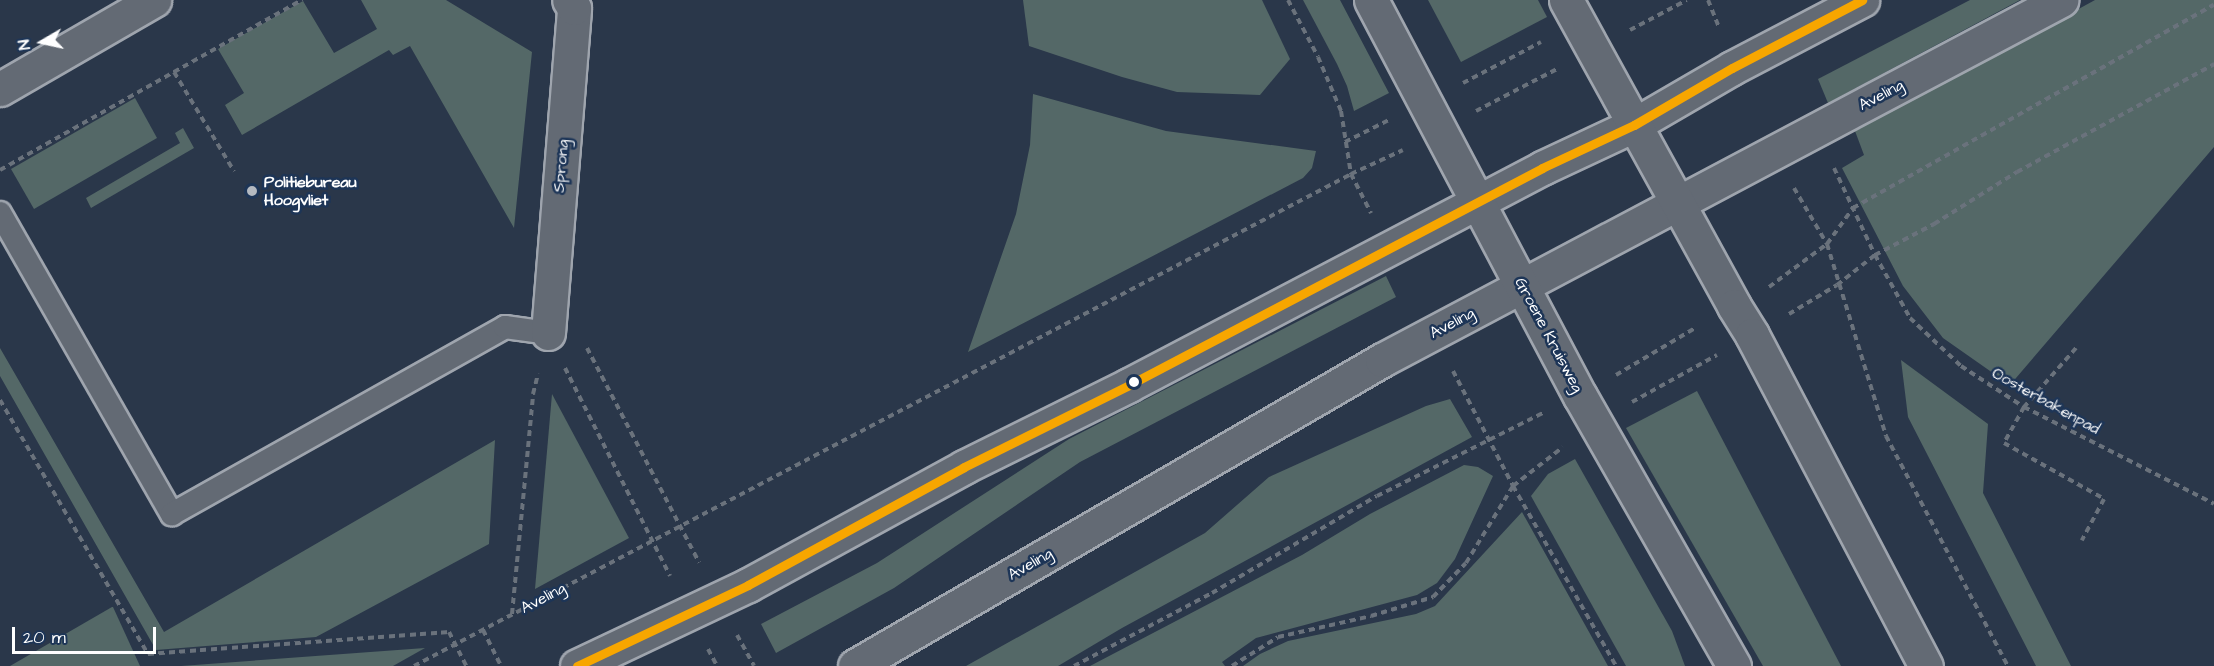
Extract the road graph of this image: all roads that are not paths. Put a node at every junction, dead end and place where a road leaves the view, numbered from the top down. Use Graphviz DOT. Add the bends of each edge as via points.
graph roads {
  1 [pos="154,0"];
  2 [pos="569,0"];
  3 [pos="1371,0"];
  4 [pos="1862,0"];
  5 [pos="2061,0"];
  6 [pos="1579,24"];
  7 [pos="0,88"];
  8 [pos="1634,125"];
  9 [pos="1478,202"];
  10 [pos="1678,205"];
  11 [pos="0,213"];
  12 [pos="1522,286"];
  13 [pos="548,333"];
  14 [pos="602,663"];
  15 [pos="855,666"];
  16 [pos="1734,666"];
  17 [pos="1926,666"];
  1 -- 7 [label="main road"];
  2 -- 13 [label="main road, Sprong" via="574,8"];
  3 -- 9 [label="main road, Groene Kruisweg"];
  4 -- 8 [label="main road"];
  5 -- 10 [label="main road, Aveling"];
  6 -- 8 [label="main road"];
  8 -- 9 [label="main road"];
  8 -- 10 [label="main road"];
  9 -- 12 [label="main road, Groene Kruisweg"];
  9 -- 14 [label="main road" via="964,468"];
  10 -- 12 [label="main road, Aveling"];
  10 -- 17 [label="main road" via="1752,335"];
  11 -- 13 [label="lane" via="172,514 505,327"];
  12 -- 15 [label="main road, Aveling" via="1382,360"];
  12 -- 16 [label="main road, Groene Kruisweg"];
}
